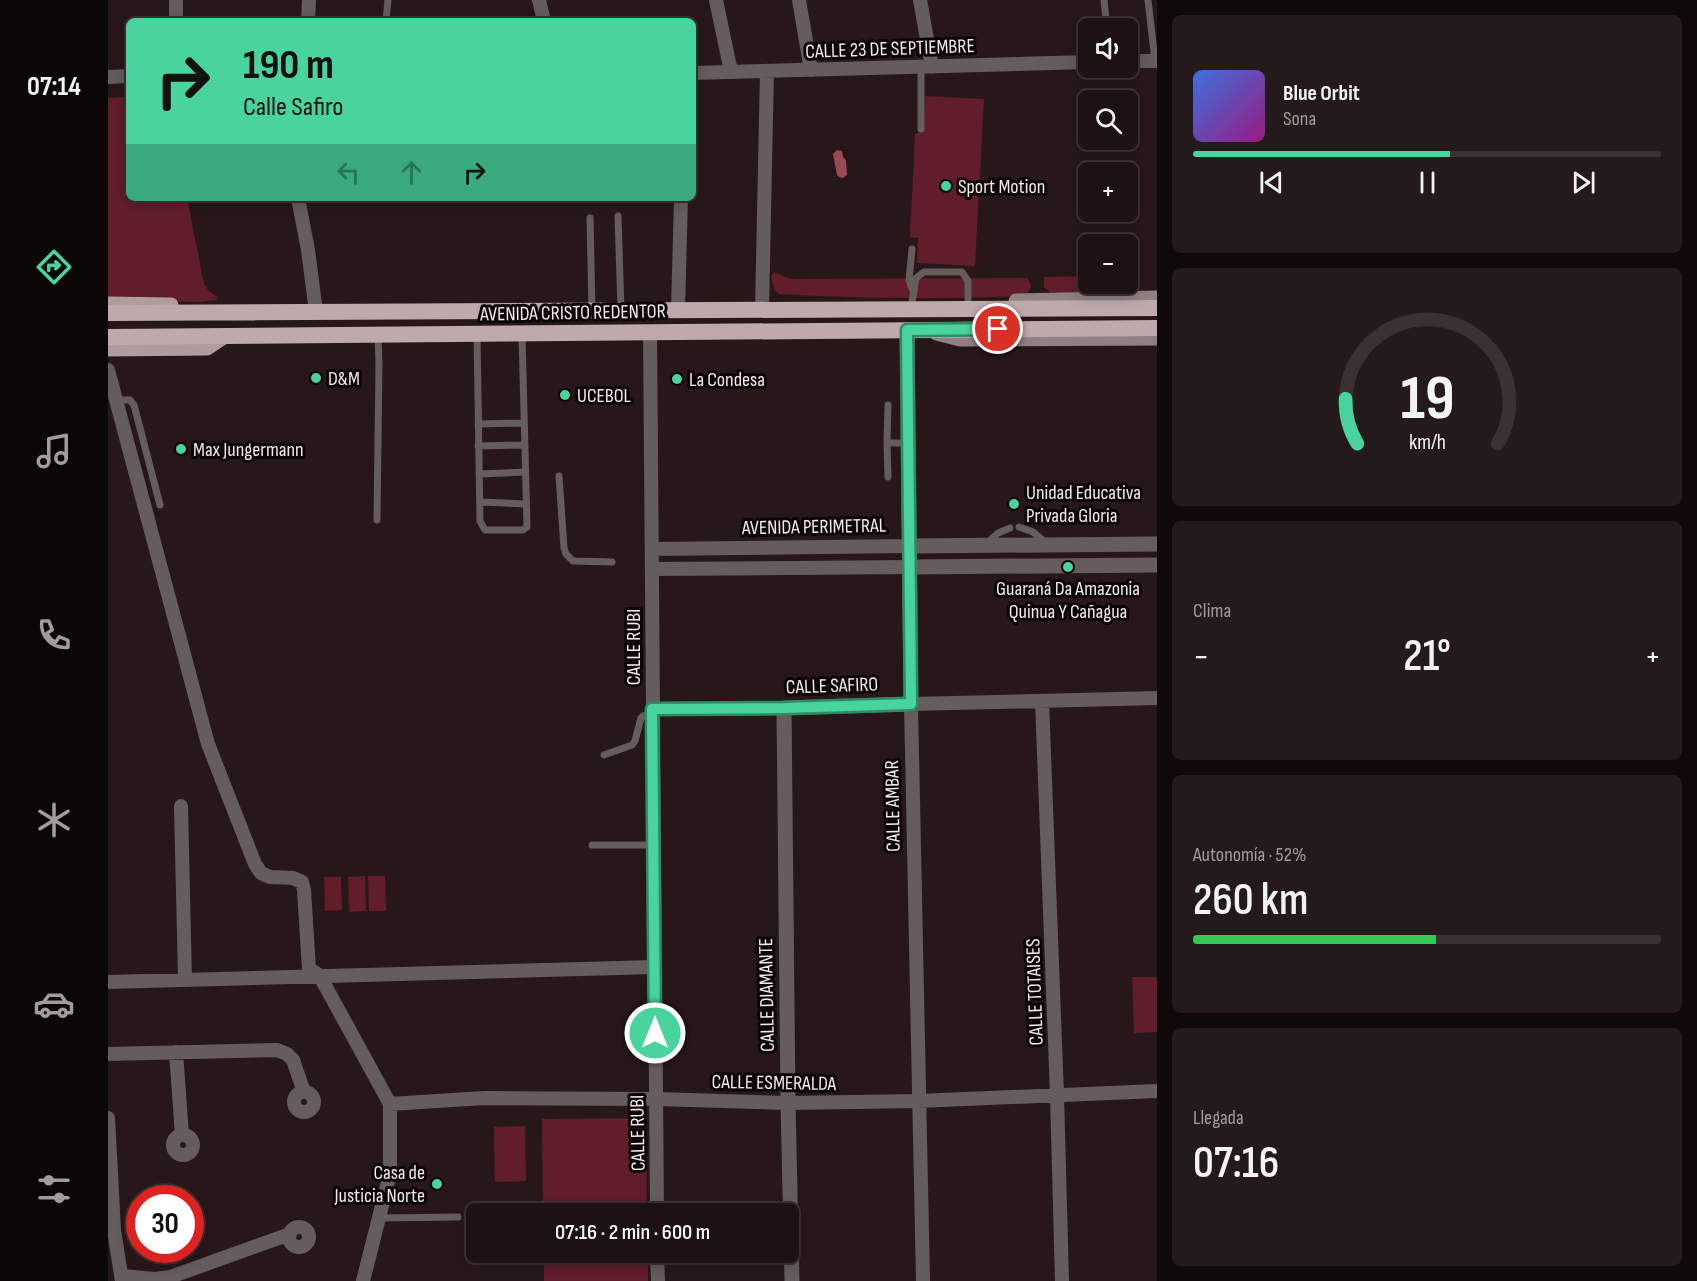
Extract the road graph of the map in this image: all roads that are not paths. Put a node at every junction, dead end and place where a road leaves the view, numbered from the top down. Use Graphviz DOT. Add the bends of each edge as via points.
graph roads {
  1 [pos="176,0"];
  2 [pos="309,0"];
  3 [pos="388,0"];
  4 [pos="538,0"];
  5 [pos="716,0"];
  6 [pos="799,0"];
  7 [pos="920,0"];
  8 [pos="1104,0"];
  9 [pos="1148,0"];
  10 [pos="176,18"];
  11 [pos="308,18"];
  12 [pos="386,18"];
  13 [pos="543,18"];
  14 [pos="1106,18"];
  15 [pos="1138,61"];
  16 [pos="1156,61"];
  17 [pos="1078,62"];
  18 [pos="926,67"];
  19 [pos="811,70"];
  20 [pos="767,71"];
  21 [pos="731,72"];
  22 [pos="696,73"];
  23 [pos="108,76"];
  24 [pos="126,76"];
  25 [pos="921,129"];
  26 [pos="299,201"];
  27 [pos="681,201"];
  28 [pos="618,216"];
  29 [pos="590,218"];
  30 [pos="912,249"];
  31 [pos="1157,298"];
  32 [pos="915,303"];
  33 [pos="108,304"];
  34 [pos="971,305"];
  35 [pos="1157,308"];
  36 [pos="762,309"];
  37 [pos="592,310"];
  38 [pos="621,310"];
  39 [pos="678,310"];
  40 [pos="316,312"];
  41 [pos="108,313"];
  42 [pos="224,313"];
  43 [pos="1157,328"];
  44 [pos="914,330"];
  45 [pos="650,332"];
  46 [pos="522,333"];
  47 [pos="477,334"];
  48 [pos="378,335"];
  49 [pos="225,336"];
  50 [pos="108,337"];
  51 [pos="1157,338"];
  52 [pos="108,349"];
  53 [pos="108,370"];
  54 [pos="116,400"];
  55 [pos="888,405"];
  56 [pos="524,423"];
  57 [pos="478,424"];
  58 [pos="887,443"];
  59 [pos="908,443"];
  60 [pos="525,445"];
  61 [pos="478,446"];
  62 [pos="525,472"];
  63 [pos="479,474"];
  64 [pos="559,476"];
  65 [pos="888,477"];
  66 [pos="480,502"];
  67 [pos="526,504"];
  68 [pos="160,505"];
  69 [pos="377,520"];
  70 [pos="1019,527"];
  71 [pos="1010,528"];
  72 [pos="1157,544"];
  73 [pos="1048,545"];
  74 [pos="909,546"];
  75 [pos="983,546"];
  76 [pos="652,549"];
  77 [pos="612,562"];
  78 [pos="1157,565"];
  79 [pos="909,567"];
  80 [pos="652,569"];
  81 [pos="1157,698"];
  82 [pos="1042,701"];
  83 [pos="911,704"];
  84 [pos="784,708"];
  85 [pos="653,711"];
  86 [pos="604,755"];
  87 [pos="181,806"];
  88 [pos="592,845"];
  89 [pos="654,845"];
  90 [pos="655,967"];
  91 [pos="319,975"];
  92 [pos="185,979"];
  93 [pos="108,982"];
  94 [pos="176,1052"];
  95 [pos="108,1054"];
  96 [pos="1157,1091"];
  97 [pos="304,1092"];
  98 [pos="1057,1095"];
  99 [pos="656,1099"];
  100 [pos="918,1101"];
  101 [pos="788,1102"];
  102 [pos="390,1104"];
  103 [pos="108,1118"];
  104 [pos="182,1135"];
  105 [pos="657,1203"];
  106 [pos="111,1214"];
  107 [pos="458,1217"];
  108 [pos="380,1218"];
  109 [pos="111,1230"];
  110 [pos="290,1234"];
  111 [pos="657,1263"];
  112 [pos="122,1278"];
  113 [pos="363,1281"];
  114 [pos="658,1281"];
  115 [pos="792,1281"];
  116 [pos="922,1281"];
  117 [pos="1062,1281"];
  1 -- 10 [label="street"];
  2 -- 11 [label="street"];
  3 -- 12 [label="lane"];
  4 -- 13 [label="street"];
  5 -- 21 [label="street"];
  6 -- 19 [label="street"];
  7 -- 18 [label="street"];
  8 -- 14 [label="lane"];
  9 -- 16 [label="lane"];
  15 -- 16 [label="street"];
  17 -- 18 [label="street, CALLE 23 DE SEPTIEMBRE"];
  18 -- 19 [label="street, CALLE 23 DE SEPTIEMBRE"];
  18 -- 25 [label="lane"];
  19 -- 20 [label="street, CALLE 23 DE SEPTIEMBRE"];
  20 -- 21 [label="street, CALLE 23 DE SEPTIEMBRE"];
  20 -- 36 [label="street"];
  21 -- 22 [label="street, CALLE 23 DE SEPTIEMBRE"];
  23 -- 24 [label="street"];
  26 -- 40 [label="street"];
  27 -- 39 [label="street"];
  28 -- 38 [label="lane"];
  29 -- 37 [label="lane"];
  30 -- 32 [label="lane" via="909,280"];
  31 -- 34 [label="main road, AVENIDA CRISTO REDENTOR"];
  32 -- 34 [label="highway, AVENIDA CRISTO REDENTOR"];
  32 -- 34 [label="lane" via="916,278 924,272 962,272 968,280"];
  32 -- 36 [label="highway, AVENIDA CRISTO REDENTOR"];
  33 -- 42 [label="main road, AVENIDA CRISTO REDENTOR" via="203,305"];
  34 -- 35 [label="highway, AVENIDA CRISTO REDENTOR"];
  36 -- 39 [label="highway, AVENIDA CRISTO REDENTOR"];
  37 -- 38 [label="highway, AVENIDA CRISTO REDENTOR"];
  37 -- 40 [label="highway, AVENIDA CRISTO REDENTOR"];
  38 -- 39 [label="highway, AVENIDA CRISTO REDENTOR"];
  40 -- 42 [label="highway, AVENIDA CRISTO REDENTOR"];
  41 -- 42 [label="highway, AVENIDA CRISTO REDENTOR"];
  43 -- 44 [label="highway, AVENIDA CRISTO REDENTOR"];
  44 -- 45 [label="highway, AVENIDA CRISTO REDENTOR"];
  44 -- 51 [label="main road, AVENIDA CRISTO REDENTOR" via="960,339"];
  44 -- 59 [label="street, CALLE AMBAR"];
  45 -- 46 [label="highway, AVENIDA CRISTO REDENTOR"];
  45 -- 76 [label="street, CALLE RUBI"];
  46 -- 47 [label="highway, AVENIDA CRISTO REDENTOR"];
  46 -- 56 [label="lane"];
  47 -- 48 [label="highway, AVENIDA CRISTO REDENTOR"];
  47 -- 57 [label="lane"];
  48 -- 49 [label="highway, AVENIDA CRISTO REDENTOR"];
  48 -- 69 [label="lane"];
  49 -- 50 [label="highway, AVENIDA CRISTO REDENTOR"];
  49 -- 52 [label="main road, AVENIDA CRISTO REDENTOR" via="207,348"];
  53 -- 54 [label="street"];
  54 -- 68 [label="lane" via="130,400 134,405"];
  54 -- 91 [label="street" via="208,744 261,873 302,882 309,969"];
  55 -- 58 [label="lane"];
  56 -- 57 [label="lane"];
  56 -- 60 [label="lane"];
  57 -- 61 [label="lane"];
  58 -- 59 [label="lane"];
  58 -- 65 [label="lane"];
  59 -- 74 [label="street, CALLE AMBAR"];
  60 -- 61 [label="lane"];
  60 -- 62 [label="lane"];
  61 -- 63 [label="lane"];
  62 -- 63 [label="lane"];
  62 -- 67 [label="lane"];
  63 -- 66 [label="lane"];
  64 -- 77 [label="lane" via="566,554 573,561"];
  66 -- 67 [label="lane"];
  66 -- 67 [label="lane" via="480,521 485,530 526,529"];
  70 -- 73 [label="lane" via="1033,532"];
  71 -- 75 [label="lane"];
  72 -- 73 [label="street, AVENIDA PERIMETRAL"];
  73 -- 75 [label="street, AVENIDA PERIMETRAL"];
  74 -- 75 [label="street, AVENIDA PERIMETRAL"];
  74 -- 76 [label="street, AVENIDA PERIMETRAL"];
  74 -- 79 [label="street, CALLE AMBAR"];
  76 -- 80 [label="street, CALLE RUBI"];
  78 -- 79 [label="street, AVENIDA PERIMETRAL"];
  79 -- 80 [label="street, AVENIDA PERIMETRAL"];
  79 -- 83 [label="street, CALLE AMBAR"];
  80 -- 85 [label="street, CALLE RUBI"];
  81 -- 82 [label="street, CALLE SAFIRO"];
  82 -- 83 [label="street, CALLE SAFIRO"];
  82 -- 98 [label="street, CALLE TOTAISES"];
  83 -- 84 [label="street, CALLE SAFIRO"];
  83 -- 100 [label="street, CALLE AMBAR"];
  84 -- 85 [label="street, CALLE SAFIRO"];
  84 -- 101 [label="street, CALLE DIAMANTE"];
  85 -- 86 [label="lane" via="641,718 632,745"];
  85 -- 89 [label="street, CALLE RUBI"];
  87 -- 92 [label="street"];
  88 -- 89 [label="lane"];
  89 -- 90 [label="street, CALLE RUBI"];
  90 -- 91 [label="street"];
  90 -- 99 [label="street, CALLE RUBI"];
  91 -- 92 [label="street"];
  91 -- 102 [label="street"];
  92 -- 93 [label="street"];
  94 -- 95 [label="street"];
  94 -- 97 [label="street" via="277,1050 293,1060"];
  94 -- 104 [label="street"];
  96 -- 98 [label="street, CALLE ESMERALDA"];
  98 -- 100 [label="street, CALLE ESMERALDA"];
  98 -- 117 [label="street, CALLE TOTAISES"];
  99 -- 101 [label="street, CALLE ESMERALDA"];
  99 -- 102 [label="street, CALLE ESMERALDA" via="484,1098"];
  99 -- 105 [label="street, CALLE RUBI"];
  100 -- 101 [label="street, CALLE ESMERALDA"];
  100 -- 116 [label="street, CALLE AMBAR"];
  101 -- 115 [label="street, CALLE DIAMANTE"];
  102 -- 108 [label="street" via="390,1174"];
  103 -- 106 [label="street"];
  106 -- 109 [label="street"];
  107 -- 108 [label="lane"];
  108 -- 113 [label="street"];
  109 -- 112 [label="street"];
  110 -- 112 [label="street" via="170,1276"];
  111 -- 114 [label="street"];
}
